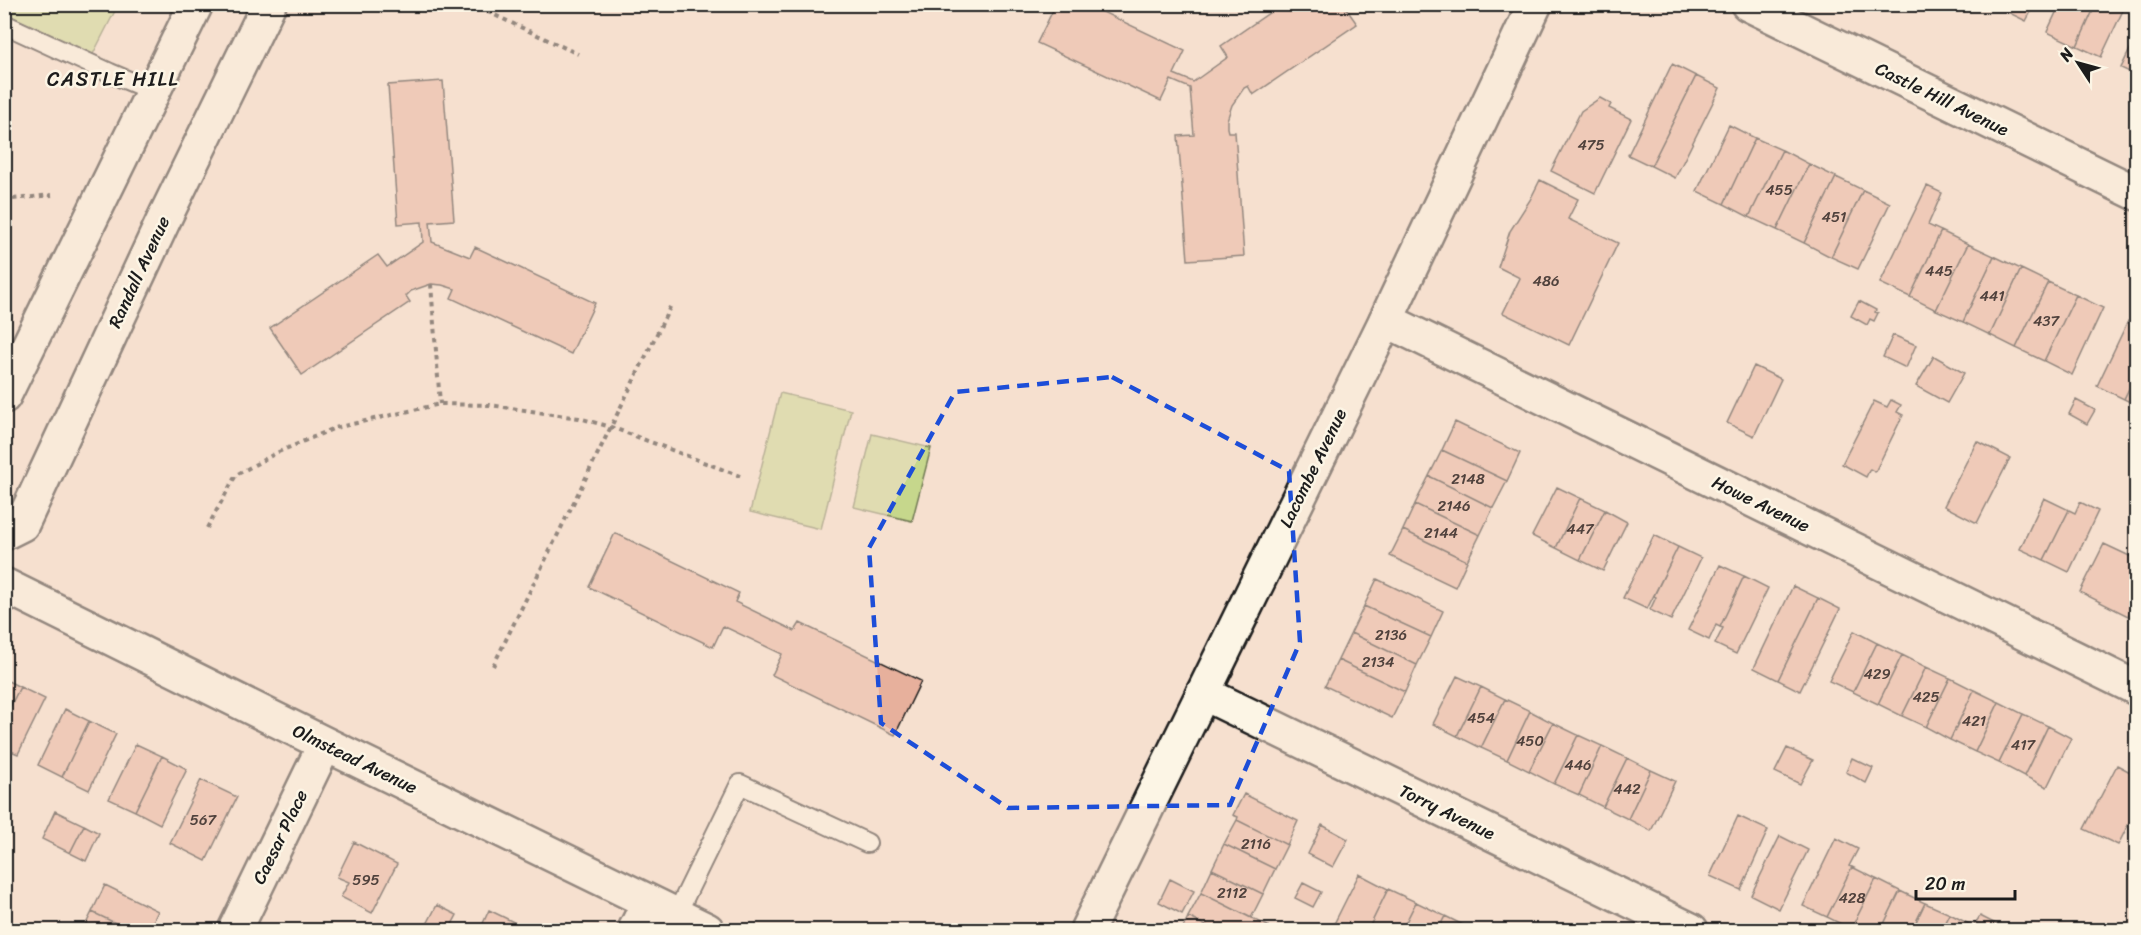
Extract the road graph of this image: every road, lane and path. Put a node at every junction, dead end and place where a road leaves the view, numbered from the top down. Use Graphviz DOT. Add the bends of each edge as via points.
graph roads {
  1 [pos="196,4"];
  2 [pos="269,4"];
  3 [pos="471,4"];
  4 [pos="1535,4"];
  5 [pos="1748,4"];
  6 [pos="4,24"];
  7 [pos="579,54"];
  8 [pos="153,91"];
  9 [pos="2136,194"];
  10 [pos="52,195"];
  11 [pos="4,200"];
  12 [pos="431,284"];
  13 [pos="672,303"];
  14 [pos="1386,320"];
  15 [pos="4,396"];
  16 [pos="440,405"];
  17 [pos="610,427"];
  18 [pos="740,476"];
  19 [pos="207,528"];
  20 [pos="4,533"];
  21 [pos="4,585"];
  22 [pos="493,666"];
  23 [pos="2136,688"];
  24 [pos="1203,693"];
  25 [pos="325,744"];
  26 [pos="867,843"];
  27 [pos="653,916"];
  28 [pos="235,930"];
  29 [pos="707,930"];
  30 [pos="1087,930"];
  31 [pos="1691,930"];
  1 -- 8 [label="street"];
  2 -- 20 [label="street, Randall Avenue" via="22,524"];
  3 -- 7 [label="path"];
  4 -- 14 [label="street, Lacombe Avenue"];
  5 -- 9 [label="street, Castle Hill Avenue"];
  6 -- 8 [label="lane"];
  8 -- 15 [label="street"];
  10 -- 11 [label="path"];
  12 -- 16 [label="path"];
  13 -- 17 [label="path"];
  14 -- 23 [label="street, Howe Avenue"];
  14 -- 24 [label="street, Lacombe Avenue"];
  16 -- 17 [label="path" via="490,405 579,418"];
  16 -- 19 [label="path" via="334,428 276,453 236,475"];
  17 -- 18 [label="path"];
  17 -- 22 [label="path"];
  21 -- 25 [label="street, Olmstead Avenue"];
  24 -- 30 [label="street, Lacombe Avenue"];
  24 -- 31 [label="street, Torry Avenue"];
  25 -- 27 [label="street, Olmstead Avenue"];
  25 -- 28 [label="street, Caesar Place"];
  26 -- 27 [label="lane" via="740,784"];
  27 -- 29 [label="street, Olmstead Avenue"];
}
